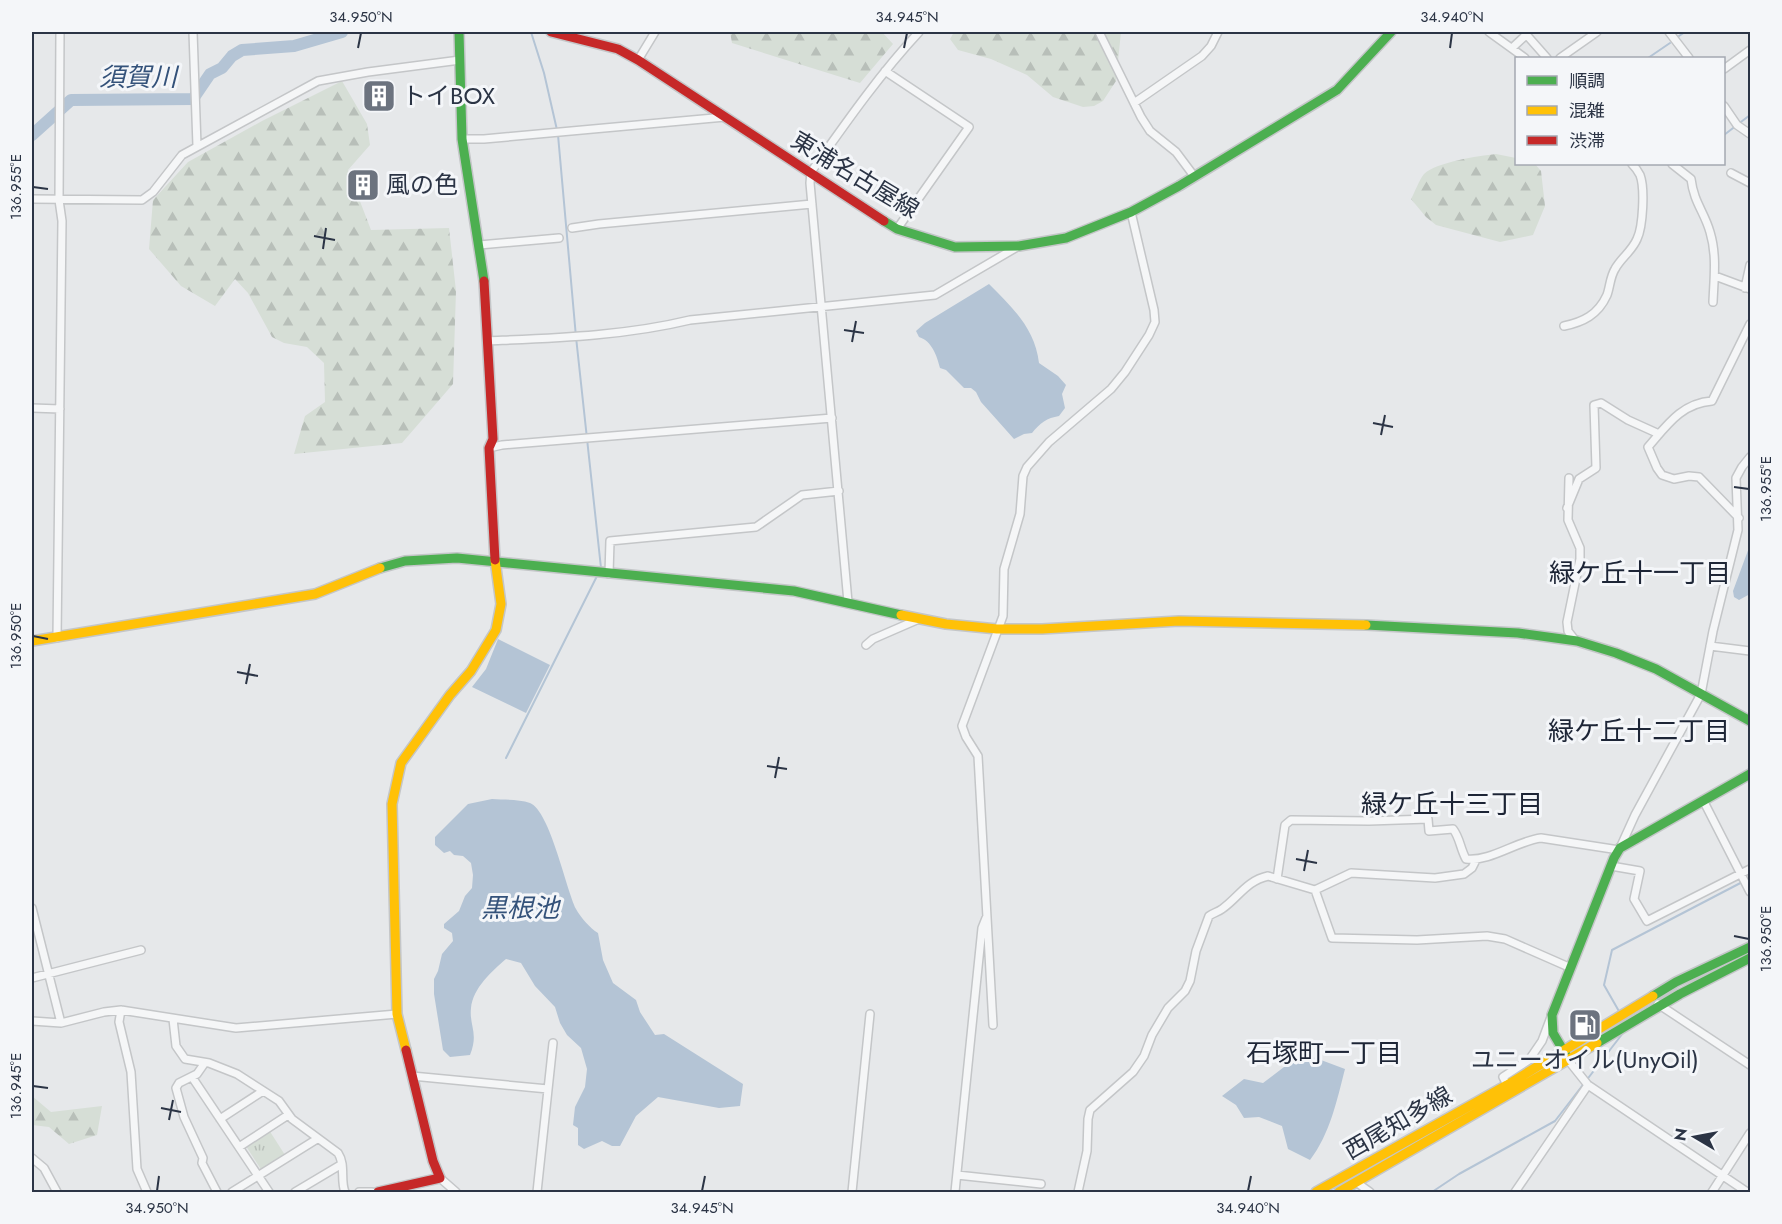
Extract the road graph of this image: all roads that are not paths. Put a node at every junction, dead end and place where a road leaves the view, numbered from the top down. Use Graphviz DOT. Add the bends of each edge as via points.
graph roads {
  1 [pos="60,32"];
  2 [pos="193,32"];
  3 [pos="459,32"];
  4 [pos="551,32"];
  5 [pos="655,32"];
  6 [pos="919,32"];
  7 [pos="1100,32"];
  8 [pos="1218,32"];
  9 [pos="1391,32"];
  10 [pos="1489,32"];
  11 [pos="1597,32"];
  12 [pos="1669,32"];
  13 [pos="1525,33"];
  14 [pos="1512,48"];
  15 [pos="1750,50"];
  16 [pos="1524,57"];
  17 [pos="1546,57"];
  18 [pos="1561,57"];
  19 [pos="1688,57"];
  20 [pos="459,60"];
  21 [pos="638,60"];
  22 [pos="1725,68"];
  23 [pos="885,71"];
  24 [pos="1134,103"];
  25 [pos="1725,107"];
  26 [pos="725,117"];
  27 [pos="1750,134"];
  28 [pos="462,139"];
  29 [pos="197,146"];
  30 [pos="1633,165"];
  31 [pos="1673,165"];
  32 [pos="811,172"];
  33 [pos="1731,173"];
  34 [pos="1194,176"];
  35 [pos="1750,183"];
  36 [pos="32,199"];
  37 [pos="58,200"];
  38 [pos="812,204"];
  39 [pos="1131,212"];
  40 [pos="572,228"];
  41 [pos="897,230"];
  42 [pos="559,238"];
  43 [pos="478,245"];
  44 [pos="1019,246"];
  45 [pos="1750,265"];
  46 [pos="1716,276"];
  47 [pos="1748,288"];
  48 [pos="1713,302"];
  49 [pos="822,306"];
  50 [pos="1750,324"];
  51 [pos="1563,326"];
  52 [pos="488,341"];
  53 [pos="32,408"];
  54 [pos="60,409"];
  55 [pos="832,418"];
  56 [pos="1659,434"];
  57 [pos="489,448"];
  58 [pos="1750,457"];
  59 [pos="1569,478"];
  60 [pos="839,491"];
  61 [pos="1567,508"];
  62 [pos="1739,518"];
  63 [pos="495,563"];
  64 [pos="602,573"];
  65 [pos="848,602"];
  66 [pos="919,619"];
  67 [pos="999,629"];
  68 [pos="57,638"];
  69 [pos="1575,640"];
  70 [pos="32,641"];
  71 [pos="866,645"];
  72 [pos="1710,646"];
  73 [pos="1750,651"];
  74 [pos="1701,694"];
  75 [pos="1750,721"];
  76 [pos="1750,774"];
  77 [pos="1703,800"];
  78 [pos="1619,849"];
  79 [pos="1476,860"];
  80 [pos="1611,866"];
  81 [pos="1750,868"];
  82 [pos="1742,875"];
  83 [pos="1277,879"];
  84 [pos="1315,890"];
  85 [pos="1750,892"];
  86 [pos="32,908"];
  87 [pos="987,915"];
  88 [pos="1750,947"];
  89 [pos="141,950"];
  90 [pos="1750,958"];
  91 [pos="1571,968"];
  92 [pos="49,975"];
  93 [pos="32,978"];
  94 [pos="1658,1004"];
  95 [pos="121,1010"];
  96 [pos="397,1014"];
  97 [pos="870,1014"];
  98 [pos="1552,1015"];
  99 [pos="173,1019"];
  100 [pos="1624,1020"];
  101 [pos="32,1021"];
  102 [pos="61,1023"];
  103 [pos="993,1025"];
  104 [pos="554,1043"];
  105 [pos="1566,1056"];
  106 [pos="204,1064"];
  107 [pos="1750,1065"];
  108 [pos="412,1076"];
  109 [pos="192,1077"];
  110 [pos="1507,1085"];
  111 [pos="1588,1085"];
  112 [pos="548,1089"];
  113 [pos="263,1091"];
  114 [pos="288,1115"];
  115 [pos="220,1119"];
  116 [pos="1750,1133"];
  117 [pos="317,1139"];
  118 [pos="239,1147"];
  119 [pos="32,1158"];
  120 [pos="342,1164"];
  121 [pos="957,1175"];
  122 [pos="258,1176"];
  123 [pos="1723,1176"];
  124 [pos="440,1178"];
  125 [pos="1356,1182"];
  126 [pos="1041,1184"];
  127 [pos="57,1192"];
  128 [pos="147,1192"];
  129 [pos="217,1192"];
  130 [pos="232,1192"];
  131 [pos="269,1192"];
  132 [pos="295,1192"];
  133 [pos="345,1192"];
  134 [pos="359,1192"];
  135 [pos="372,1192"];
  136 [pos="378,1192"];
  137 [pos="456,1192"];
  138 [pos="537,1192"];
  139 [pos="852,1192"];
  140 [pos="955,1192"];
  141 [pos="1078,1192"];
  142 [pos="1316,1192"];
  143 [pos="1339,1192"];
  144 [pos="1370,1192"];
  145 [pos="1515,1192"];
  146 [pos="1712,1192"];
  147 [pos="1747,1192"];
  1 -- 37 [label="street"];
  2 -- 29 [label="street"];
  3 -- 20 [label="street"];
  4 -- 21 [label="street, 東浦名古屋線" via="618,49"];
  5 -- 21 [label="street"];
  6 -- 23 [label="street"];
  7 -- 24 [label="street"];
  8 -- 24 [label="street" via="1202,56"];
  9 -- 34 [label="street, 東浦名古屋線" via="1338,90"];
  10 -- 14 [label="street"];
  11 -- 18 [label="street"];
  12 -- 19 [label="street"];
  13 -- 14 [label="street"];
  13 -- 17 [label="street"];
  14 -- 16 [label="street"];
  15 -- 22 [label="street"];
  20 -- 28 [label="street"];
  20 -- 29 [label="street" via="318,81"];
  21 -- 26 [label="street, 東浦名古屋線"];
  23 -- 32 [label="street"];
  23 -- 41 [label="street" via="969,127"];
  24 -- 34 [label="street" via="1150,131 1176,152"];
  25 -- 27 [label="street" via="1737,125"];
  26 -- 28 [label="street"];
  26 -- 32 [label="street, 東浦名古屋線"];
  28 -- 43 [label="street"];
  29 -- 37 [label="street" via="183,154 142,200"];
  30 -- 51 [label="street" via="1643,189 1639,237 1615,268 1600,306 1582,322"];
  31 -- 46 [label="street" via="1691,179 1693,196 1713,243"];
  32 -- 38 [label="street"];
  32 -- 41 [label="street, 東浦名古屋線"];
  33 -- 35 [label="street"];
  34 -- 39 [label="street, 東浦名古屋線"];
  36 -- 37 [label="street"];
  37 -- 54 [label="street" via="62,221"];
  38 -- 40 [label="street"];
  38 -- 49 [label="street"];
  39 -- 44 [label="street, 東浦名古屋線" via="1066,238"];
  39 -- 67 [label="street" via="1155,322 1111,389 1049,442 1027,467 1020,514 1004,569"];
  41 -- 44 [label="street, 東浦名古屋線" via="955,247"];
  42 -- 43 [label="street"];
  43 -- 52 [label="street"];
  44 -- 49 [label="street" via="935,295"];
  45 -- 47 [label="street"];
  46 -- 47 [label="street"];
  46 -- 48 [label="street"];
  49 -- 52 [label="street" via="572,337"];
  49 -- 55 [label="street"];
  50 -- 56 [label="street" via="1712,401 1690,406"];
  52 -- 57 [label="street" via="493,439"];
  53 -- 54 [label="street"];
  54 -- 68 [label="street"];
  55 -- 57 [label="street"];
  55 -- 60 [label="street"];
  56 -- 61 [label="street" via="1601,403 1594,405 1596,468 1579,479"];
  56 -- 62 [label="street" via="1648,447 1659,472 1674,479 1699,477"];
  57 -- 63 [label="street"];
  58 -- 62 [label="street" via="1737,478"];
  59 -- 61 [label="street"];
  60 -- 64 [label="street" via="802,495 756,527 610,541"];
  60 -- 65 [label="street"];
  61 -- 69 [label="street" via="1580,548 1566,622"];
  62 -- 72 [label="street"];
  63 -- 64 [label="street"];
  63 -- 68 [label="street" via="457,558 405,561 315,594"];
  63 -- 96 [label="street" via="501,604 496,630 471,671 410,748 396,782 393,804"];
  64 -- 65 [label="street" via="794,591"];
  65 -- 66 [label="street"];
  66 -- 67 [label="street" via="950,626"];
  66 -- 71 [label="street"];
  67 -- 69 [label="street" via="1246,621 1526,633"];
  67 -- 87 [label="street" via="962,726 978,756"];
  68 -- 70 [label="street"];
  69 -- 74 [label="street" via="1660,670"];
  72 -- 73 [label="street"];
  72 -- 74 [label="street"];
  74 -- 75 [label="street"];
  74 -- 78 [label="street"];
  76 -- 77 [label="street"];
  77 -- 78 [label="street"];
  77 -- 82 [label="street"];
  78 -- 79 [label="street" via="1542,838"];
  78 -- 80 [label="street"];
  79 -- 83 [label="street" via="1466,859 1453,830 1429,831 1428,819 1291,820 1285,825"];
  79 -- 84 [label="street" via="1464,874 1435,878 1351,873"];
  80 -- 82 [label="street" via="1640,871 1634,899 1647,921"];
  80 -- 91 [label="street"];
  81 -- 82 [label="street"];
  82 -- 85 [label="street"];
  83 -- 84 [label="street"];
  83 -- 141 [label="street" via="1268,876 1254,880 1209,916 1185,991 1168,1008 1133,1072 1090,1110"];
  84 -- 91 [label="street" via="1332,938 1417,940 1487,936 1521,945"];
  86 -- 92 [label="street"];
  87 -- 103 [label="street"];
  87 -- 121 [label="street" via="982,928"];
  88 -- 100 [label="street, 西尾知多線" via="1676,982"];
  89 -- 92 [label="street"];
  90 -- 94 [label="street, 西尾知多線"];
  91 -- 98 [label="street"];
  92 -- 93 [label="street"];
  92 -- 102 [label="street"];
  94 -- 100 [label="street, 西尾知多線"];
  94 -- 107 [label="street"];
  95 -- 99 [label="street"];
  95 -- 102 [label="street"];
  95 -- 128 [label="street" via="119,1022 132,1072 137,1169"];
  96 -- 99 [label="street" via="236,1028"];
  96 -- 108 [label="street"];
  97 -- 139 [label="street"];
  98 -- 105 [label="street" via="1553,1033"];
  98 -- 110 [label="street" via="1529,1060 1503,1077"];
  99 -- 106 [label="street" via="180,1052 185,1059"];
  100 -- 105 [label="street, 西尾知多線"];
  101 -- 102 [label="street"];
  104 -- 112 [label="street"];
  105 -- 110 [label="street, 西尾知多線"];
  105 -- 111 [label="street"];
  105 -- 125 [label="street, 西尾知多線"];
  106 -- 109 [label="street"];
  106 -- 113 [label="street" via="237,1074"];
  108 -- 112 [label="street"];
  108 -- 124 [label="street"];
  109 -- 115 [label="street"];
  109 -- 129 [label="street" via="176,1088 202,1163"];
  110 -- 142 [label="street, 西尾知多線"];
  111 -- 123 [label="street"];
  111 -- 145 [label="street"];
  112 -- 138 [label="street"];
  113 -- 114 [label="street" via="279,1101"];
  113 -- 115 [label="street"];
  114 -- 117 [label="street"];
  114 -- 118 [label="street"];
  115 -- 118 [label="street"];
  116 -- 123 [label="street"];
  117 -- 120 [label="street" via="338,1153"];
  117 -- 122 [label="street"];
  118 -- 122 [label="street"];
  119 -- 127 [label="street" via="44,1168"];
  120 -- 132 [label="street"];
  120 -- 133 [label="street"];
  121 -- 126 [label="street"];
  121 -- 140 [label="street"];
  122 -- 130 [label="street"];
  122 -- 131 [label="street"];
  123 -- 146 [label="street"];
  123 -- 147 [label="street"];
  124 -- 136 [label="street"];
  124 -- 137 [label="street"];
  125 -- 143 [label="street, 西尾知多線"];
  125 -- 144 [label="street"];
  134 -- 135 [label="street"];
}
